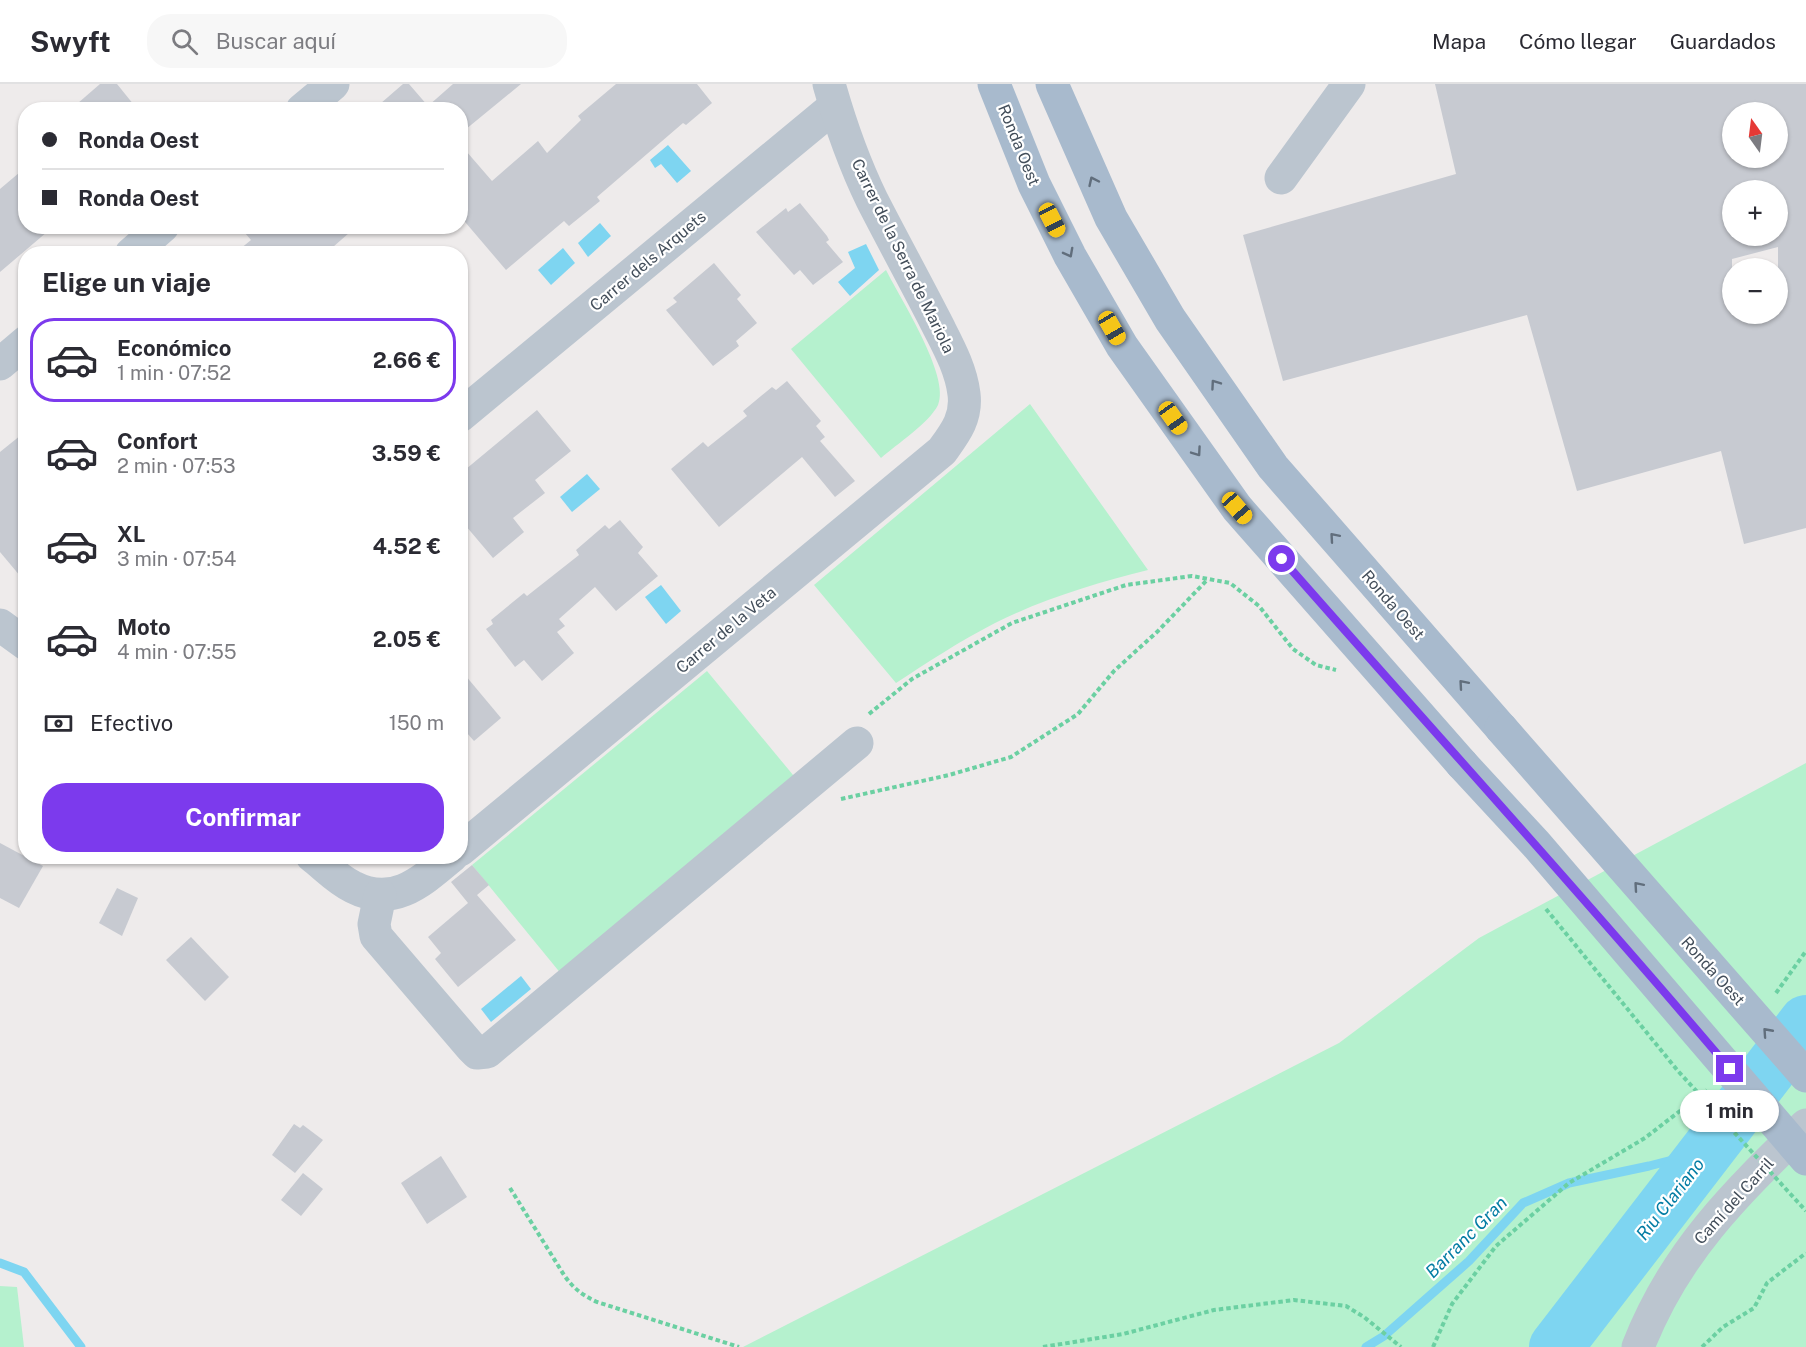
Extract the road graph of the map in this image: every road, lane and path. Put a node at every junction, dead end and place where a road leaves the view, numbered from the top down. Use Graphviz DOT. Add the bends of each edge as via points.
graph roads {
  1 [pos="333,84"];
  2 [pos="994,84"];
  3 [pos="1052,84"];
  4 [pos="1349,84"];
  5 [pos="832,95"];
  6 [pos="312,102"];
  7 [pos="1281,178"];
  8 [pos="154,234"];
  9 [pos="140,246"];
  10 [pos="18,349"];
  11 [pos="0,364"];
  12 [pos="964,393"];
  13 [pos="468,409"];
  14 [pos="1209,579"];
  15 [pos="0,625"];
  16 [pos="18,638"];
  17 [pos="1344,672"];
  18 [pos="857,743"];
  19 [pos="833,800"];
  20 [pos="468,843"];
  21 [pos="322,864"];
  22 [pos="443,864"];
  23 [pos="383,895"];
  24 [pos="1540,901"];
  25 [pos="1806,951"];
  26 [pos="1772,999"];
  27 [pos="1806,1076"];
  28 [pos="1711,1084"];
  29 [pos="1806,1125"];
  30 [pos="1806,1159"];
  31 [pos="510,1188"];
  32 [pos="1806,1211"];
  33 [pos="1806,1253"];
  34 [pos="739,1347"];
  35 [pos="1043,1347"];
  36 [pos="1401,1347"];
  37 [pos="1433,1347"];
  38 [pos="1638,1347"];
  39 [pos="1702,1347"];
  1 -- 6 [label="street"];
  2 -- 30 [label="main road, Ronda Oest, one-way, bridge" via="1034,184 1070,256 1122,346 1237,508 1536,844"];
  27 -- 3 [label="main road, Ronda Oest, one-way, bridge" via="1281,476 1170,319 1111,218"];
  4 -- 7 [label="street"];
  5 -- 12 [label="street, Carrer de la Serra de Mariola" via="871,198 949,348"];
  5 -- 13 [label="street, Carrer dels Arquets"];
  8 -- 9 [label="street"];
  10 -- 11 [label="street"];
  12 -- 20 [label="street, Carrer de la Veta" via="960,426 942,451"];
  14 -- 17 [label="path" via="1230,583 1259,606 1293,649 1316,665"];
  14 -- 18 [label="path" via="1192,576 1126,585 1012,623 912,679 847,732"];
  14 -- 19 [label="path" via="1114,671 1078,714 1011,758 855,798"];
  15 -- 16 [label="street"];
  18 -- 23 [label="street" via="487,1052 477,1053 471,1047 376,936 374,924"];
  21 -- 23 [label="street" via="352,887"];
  22 -- 23 [label="street" via="418,885"];
  24 -- 32 [label="path, bridge" via="1678,1071"];
  25 -- 26 [label="path"];
  28 -- 37 [label="path" via="1646,1138 1569,1183 1496,1246 1452,1304"];
  29 -- 38 [label="street, Camí del Carril" via="1709,1223 1659,1301"];
  31 -- 34 [label="path" via="572,1287 582,1295"];
  33 -- 39 [label="path" via="1767,1282 1754,1308 1723,1327"];
  35 -- 36 [label="path" via="1123,1334 1214,1310 1294,1300 1346,1306"];
}
